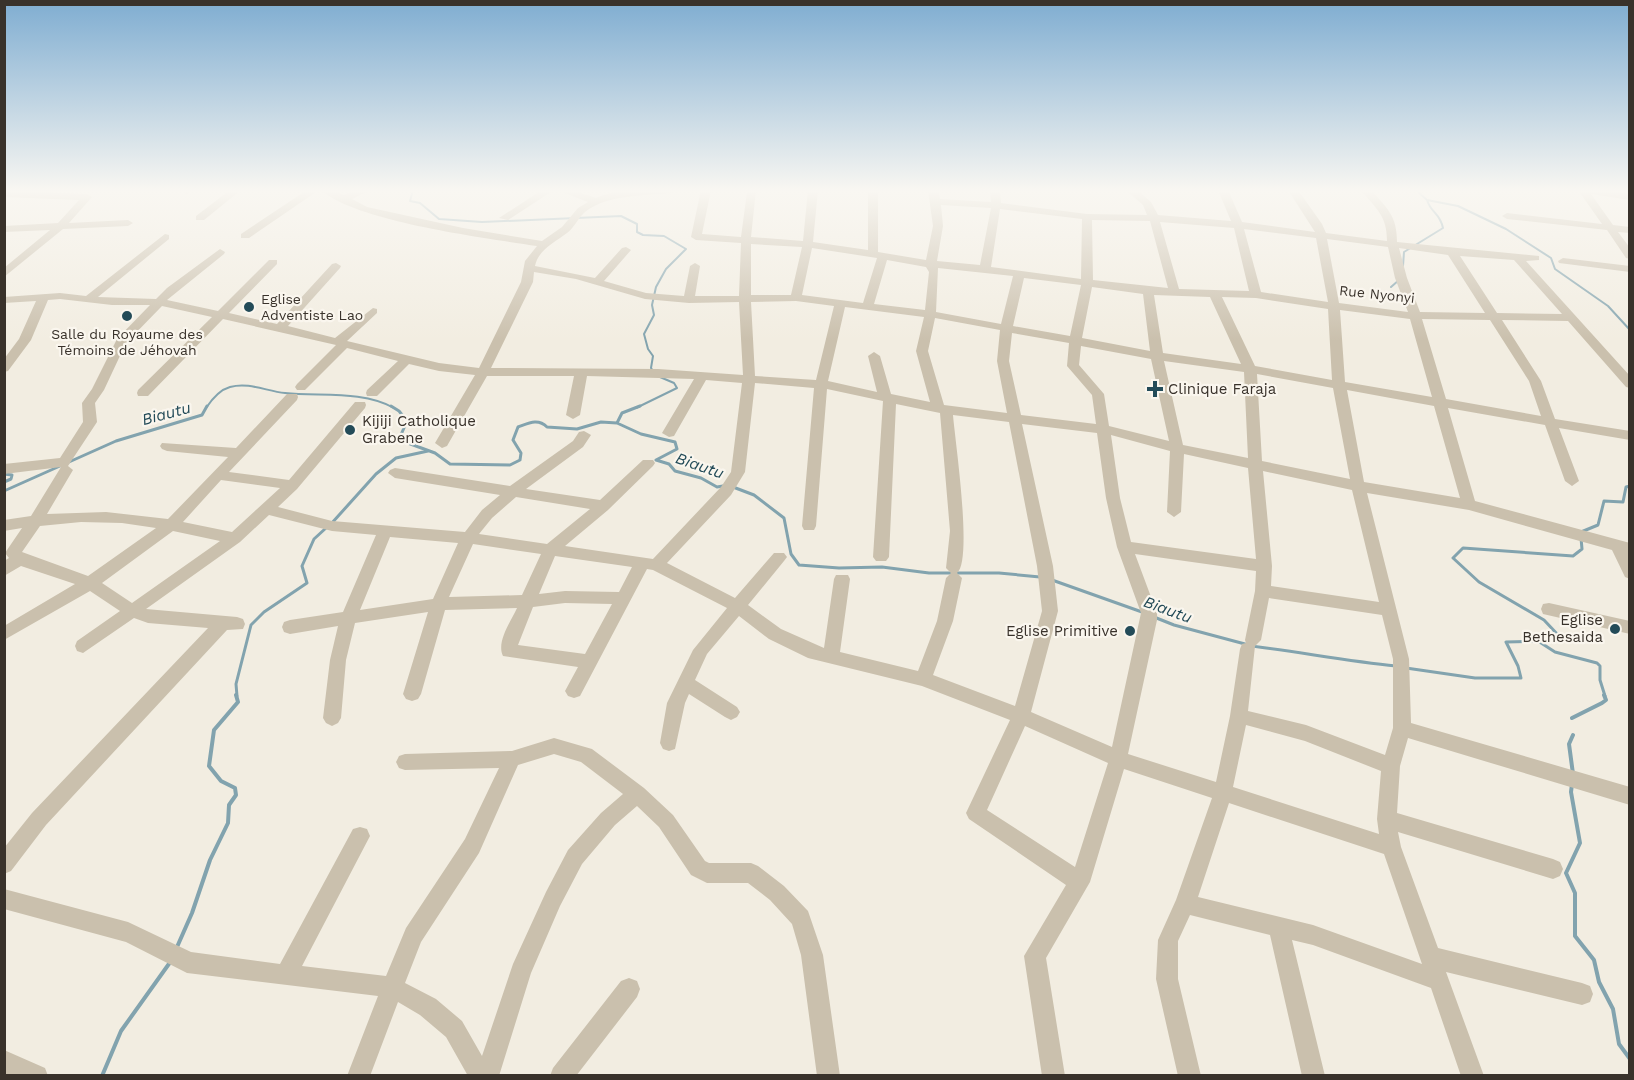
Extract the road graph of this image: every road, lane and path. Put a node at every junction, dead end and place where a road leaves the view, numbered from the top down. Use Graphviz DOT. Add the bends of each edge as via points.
graph roads {
  1 [pos="44,240"];
  2 [pos="161,240"];
  3 [pos="522,240"];
  4 [pos="549,240"];
  5 [pos="746,240"];
  6 [pos="763,240"];
  7 [pos="808,240"];
  8 [pos="877,240"];
  9 [pos="935,240"];
  10 [pos="990,240"];
  11 [pos="1087,240"];
  12 [pos="1160,240"];
  13 [pos="1242,240"];
  14 [pos="1322,240"];
  15 [pos="1371,240"];
  16 [pos="1619,240"];
  17 [pos="1392,243"];
  18 [pos="544,244"];
  19 [pos="808,244"];
  20 [pos="626,250"];
  21 [pos="220,252"];
  22 [pos="1452,252"];
  23 [pos="878,254"];
  24 [pos="1629,256"];
  25 [pos="1517,257"];
  26 [pos="1535,258"];
  27 [pos="1563,261"];
  28 [pos="273,262"];
  29 [pos="931,264"];
  30 [pos="336,266"];
  31 [pos="695,266"];
  32 [pos="530,268"];
  33 [pos="985,268"];
  34 [pos="1629,269"];
  35 [pos="4,274"];
  36 [pos="1019,274"];
  37 [pos="597,282"];
  38 [pos="1087,283"];
  39 [pos="1148,291"];
  40 [pos="1175,292"];
  41 [pos="1215,295"];
  42 [pos="1256,295"];
  43 [pos="43,298"];
  44 [pos="745,298"];
  45 [pos="796,298"];
  46 [pos="89,299"];
  47 [pos="4,300"];
  48 [pos="689,300"];
  49 [pos="158,302"];
  50 [pos="840,304"];
  51 [pos="1334,305"];
  52 [pos="867,307"];
  53 [pos="373,311"];
  54 [pos="930,314"];
  55 [pos="1415,314"];
  56 [pos="1494,315"];
  57 [pos="222,316"];
  58 [pos="1571,318"];
  59 [pos="279,329"];
  60 [pos="1006,329"];
  61 [pos="1075,341"];
  62 [pos="341,343"];
  63 [pos="874,356"];
  64 [pos="1157,356"];
  65 [pos="406,360"];
  66 [pos="4,368"];
  67 [pos="1250,369"];
  68 [pos="483,372"];
  69 [pos="581,374"];
  70 [pos="702,376"];
  71 [pos="749,378"];
  72 [pos="821,384"];
  73 [pos="1339,384"];
  74 [pos="1629,384"];
  75 [pos="143,393"];
  76 [pos="372,393"];
  77 [pos="888,397"];
  78 [pos="1441,404"];
  79 [pos="360,405"];
  80 [pos="942,409"];
  81 [pos="573,415"];
  82 [pos="1016,417"];
  83 [pos="1552,423"];
  84 [pos="1103,429"];
  85 [pos="669,433"];
  86 [pos="585,435"];
  87 [pos="1629,436"];
  88 [pos="442,443"];
  89 [pos="167,446"];
  90 [pos="1177,448"];
  91 [pos="238,453"];
  92 [pos="648,463"];
  93 [pos="1255,464"];
  94 [pos="4,469"];
  95 [pos="66,470"];
  96 [pos="395,473"];
  97 [pos="217,475"];
  98 [pos="1572,481"];
  99 [pos="291,485"];
  100 [pos="1358,486"];
  101 [pos="517,491"];
  102 [pos="1469,505"];
  103 [pos="603,506"];
  104 [pos="267,509"];
  105 [pos="1174,512"];
  106 [pos="36,520"];
  107 [pos="171,525"];
  108 [pos="4,526"];
  109 [pos="809,526"];
  110 [pos="385,531"];
  111 [pos="469,537"];
  112 [pos="235,538"];
  113 [pos="1125,547"];
  114 [pos="1624,548"];
  115 [pos="550,550"];
  116 [pos="881,556"];
  117 [pos="779,557"];
  118 [pos="19,559"];
  119 [pos="649,563"];
  120 [pos="1264,566"];
  121 [pos="4,570"];
  122 [pos="1629,573"];
  123 [pos="842,579"];
  124 [pos="90,583"];
  125 [pos="1263,591"];
  126 [pos="624,597"];
  127 [pos="528,601"];
  128 [pos="440,604"];
  129 [pos="737,606"];
  130 [pos="1549,609"];
  131 [pos="131,610"];
  132 [pos="1389,610"];
  133 [pos="348,619"];
  134 [pos="291,627"];
  135 [pos="1629,627"];
  136 [pos="4,634"];
  137 [pos="83,646"];
  138 [pos="831,655"];
  139 [pos="590,662"];
  140 [pos="923,679"];
  141 [pos="685,683"];
  142 [pos="574,692"];
  143 [pos="412,694"];
  144 [pos="731,712"];
  145 [pos="1021,716"];
  146 [pos="1239,716"];
  147 [pos="332,718"];
  148 [pos="1402,728"];
  149 [pos="669,743"];
  150 [pos="512,759"];
  151 [pos="1119,759"];
  152 [pos="405,762"];
  153 [pos="1391,766"];
  154 [pos="1223,792"];
  155 [pos="637,794"];
  156 [pos="1629,796"];
  157 [pos="1387,819"];
  158 [pos="360,836"];
  159 [pos="1392,847"];
  160 [pos="4,864"];
  161 [pos="1553,869"];
  162 [pos="1080,882"];
  163 [pos="4,899"];
  164 [pos="1185,904"];
  165 [pos="1278,925"];
  166 [pos="1430,957"];
  167 [pos="286,975"];
  168 [pos="1438,980"];
  169 [pos="391,987"];
  170 [pos="629,989"];
  171 [pos="1582,994"];
  172 [pos="4,1061"];
  173 [pos="37,1076"];
  174 [pos="358,1076"];
  175 [pos="481,1076"];
  176 [pos="487,1076"];
  177 [pos="561,1076"];
  178 [pos="829,1076"];
  179 [pos="1054,1076"];
  180 [pos="1190,1076"];
  181 [pos="1314,1076"];
  182 [pos="1473,1076"];
  1 -- 35 [label="street"];
  2 -- 46 [label="street"];
  3 -- 18 [label="street"];
  4 -- 18 [label="street"];
  5 -- 44 [label="street"];
  6 -- 19 [label="street, Rue Nyonyi"];
  7 -- 19 [label="street"];
  8 -- 23 [label="street"];
  9 -- 29 [label="street"];
  10 -- 33 [label="street"];
  11 -- 38 [label="street"];
  12 -- 40 [label="street"];
  13 -- 42 [label="street"];
  14 -- 51 [label="street"];
  15 -- 17 [label="street"];
  16 -- 24 [label="street"];
  17 -- 22 [label="street"];
  17 -- 55 [label="street"];
  18 -- 32 [label="street" via="530,261"];
  19 -- 23 [label="street, Rue Nyonyi"];
  19 -- 45 [label="street"];
  20 -- 37 [label="street"];
  21 -- 49 [label="street"];
  22 -- 25 [label="street"];
  22 -- 56 [label="street"];
  23 -- 29 [label="street, Rue Nyonyi"];
  23 -- 52 [label="street"];
  25 -- 26 [label="street"];
  25 -- 58 [label="street"];
  27 -- 34 [label="street"];
  28 -- 57 [label="street"];
  29 -- 33 [label="street, Rue Nyonyi"];
  29 -- 54 [label="street" via="934,272"];
  30 -- 59 [label="street"];
  31 -- 48 [label="street"];
  32 -- 37 [label="street"];
  32 -- 68 [label="street" via="527,282"];
  33 -- 36 [label="street, Rue Nyonyi"];
  36 -- 38 [label="street, Rue Nyonyi"];
  36 -- 60 [label="street"];
  37 -- 48 [label="street" via="655,297"];
  38 -- 39 [label="street, Rue Nyonyi"];
  38 -- 61 [label="street"];
  39 -- 40 [label="street, Rue Nyonyi"];
  39 -- 64 [label="street"];
  40 -- 41 [label="street, Rue Nyonyi"];
  41 -- 42 [label="street, Rue Nyonyi"];
  41 -- 67 [label="street"];
  42 -- 51 [label="street, Rue Nyonyi"];
  43 -- 46 [label="street"];
  43 -- 47 [label="street"];
  43 -- 66 [label="street" via="25,340"];
  44 -- 45 [label="street"];
  44 -- 48 [label="street"];
  44 -- 71 [label="street"];
  45 -- 50 [label="street"];
  46 -- 49 [label="street"];
  49 -- 57 [label="street"];
  49 -- 94 [label="street" via="121,342 88,403 90,422 64,462"];
  50 -- 52 [label="street"];
  50 -- 72 [label="street"];
  51 -- 55 [label="street, Rue Nyonyi"];
  51 -- 73 [label="street"];
  52 -- 54 [label="street"];
  53 -- 62 [label="street"];
  54 -- 60 [label="street"];
  54 -- 80 [label="street" via="922,351"];
  55 -- 56 [label="street, Rue Nyonyi"];
  55 -- 78 [label="street"];
  56 -- 58 [label="street, Rue Nyonyi"];
  56 -- 83 [label="street" via="1535,381"];
  57 -- 59 [label="street"];
  57 -- 75 [label="street"];
  58 -- 74 [label="street"];
  59 -- 62 [label="street"];
  60 -- 61 [label="street"];
  60 -- 82 [label="street" via="1003,361"];
  61 -- 64 [label="street"];
  61 -- 84 [label="street" via="1073,366 1098,393"];
  62 -- 65 [label="street"];
  62 -- 91 [label="street"];
  63 -- 77 [label="street"];
  64 -- 67 [label="street"];
  64 -- 90 [label="street"];
  65 -- 68 [label="street"];
  65 -- 76 [label="street"];
  67 -- 73 [label="street"];
  67 -- 93 [label="street"];
  68 -- 69 [label="street"];
  68 -- 88 [label="street"];
  69 -- 70 [label="street"];
  69 -- 81 [label="street"];
  70 -- 71 [label="street"];
  70 -- 85 [label="street"];
  71 -- 72 [label="street"];
  71 -- 119 [label="street" via="738,472 729,487"];
  72 -- 77 [label="street"];
  72 -- 109 [label="street"];
  73 -- 78 [label="street"];
  73 -- 100 [label="street"];
  77 -- 80 [label="street"];
  77 -- 116 [label="street"];
  78 -- 83 [label="street"];
  78 -- 102 [label="street"];
  79 -- 99 [label="street"];
  80 -- 82 [label="street"];
  80 -- 140 [label="street" via="957,531 945,621"];
  82 -- 84 [label="street"];
  82 -- 145 [label="street" via="1050,611"];
  83 -- 87 [label="street"];
  83 -- 98 [label="street"];
  84 -- 90 [label="street"];
  84 -- 113 [label="street"];
  86 -- 101 [label="street"];
  89 -- 91 [label="street"];
  90 -- 93 [label="street"];
  90 -- 105 [label="street"];
  91 -- 97 [label="street"];
  92 -- 103 [label="street"];
  93 -- 100 [label="street"];
  93 -- 120 [label="street"];
  95 -- 106 [label="street"];
  96 -- 101 [label="street"];
  97 -- 99 [label="street"];
  97 -- 107 [label="street"];
  99 -- 104 [label="street"];
  100 -- 102 [label="street"];
  100 -- 132 [label="street"];
  101 -- 103 [label="street"];
  101 -- 111 [label="street" via="487,514"];
  102 -- 114 [label="street"];
  103 -- 115 [label="street"];
  104 -- 110 [label="street" via="327,525"];
  104 -- 112 [label="street"];
  106 -- 107 [label="street" via="107,517"];
  106 -- 108 [label="street"];
  106 -- 118 [label="street" via="12,553"];
  107 -- 112 [label="street"];
  107 -- 124 [label="street"];
  110 -- 111 [label="street"];
  110 -- 133 [label="street"];
  111 -- 115 [label="street"];
  111 -- 128 [label="street"];
  112 -- 131 [label="street"];
  113 -- 120 [label="street"];
  113 -- 151 [label="street" via="1149,616"];
  114 -- 122 [label="street"];
  115 -- 119 [label="street"];
  115 -- 127 [label="street"];
  117 -- 129 [label="street"];
  118 -- 121 [label="street"];
  118 -- 124 [label="street"];
  119 -- 126 [label="street"];
  119 -- 129 [label="street"];
  120 -- 125 [label="street"];
  123 -- 138 [label="street"];
  124 -- 131 [label="street"];
  124 -- 136 [label="street"];
  125 -- 132 [label="street"];
  125 -- 146 [label="street"];
  126 -- 127 [label="street"];
  126 -- 139 [label="street"];
  127 -- 128 [label="street"];
  127 -- 139 [label="street" via="509,651"];
  128 -- 133 [label="street"];
  128 -- 143 [label="street"];
  129 -- 138 [label="street" via="775,634 814,653"];
  129 -- 141 [label="street" via="701,650"];
  130 -- 135 [label="street"];
  131 -- 137 [label="street"];
  131 -- 160 [label="street" via="148,617 230,624 39,819"];
  132 -- 148 [label="street" via="1402,665"];
  133 -- 134 [label="street"];
  133 -- 147 [label="street" via="338,660"];
  138 -- 140 [label="street"];
  139 -- 142 [label="street"];
  140 -- 145 [label="street"];
  141 -- 144 [label="street"];
  141 -- 149 [label="street" via="676,703"];
  145 -- 151 [label="street"];
  145 -- 162 [label="street" via="976,813"];
  146 -- 153 [label="street" via="1306,733"];
  146 -- 154 [label="street"];
  148 -- 153 [label="street"];
  148 -- 156 [label="street"];
  150 -- 152 [label="street"];
  150 -- 155 [label="street" via="554,746 586,755"];
  150 -- 169 [label="street" via="472,846 413,935"];
  151 -- 154 [label="street"];
  151 -- 162 [label="street"];
  153 -- 157 [label="street"];
  154 -- 159 [label="street"];
  154 -- 164 [label="street"];
  155 -- 176 [label="street" via="608,819 575,857 521,972"];
  155 -- 178 [label="street" via="666,821 698,868 708,873 751,873 801,918 812,955"];
  157 -- 159 [label="street"];
  157 -- 161 [label="street"];
  158 -- 167 [label="street"];
  159 -- 166 [label="street"];
  162 -- 179 [label="street" via="1035,956"];
  163 -- 167 [label="street" via="128,932 187,962"];
  164 -- 165 [label="street"];
  164 -- 180 [label="street" via="1168,940 1167,979"];
  165 -- 168 [label="street"];
  165 -- 181 [label="street"];
  166 -- 168 [label="street"];
  166 -- 171 [label="street"];
  167 -- 169 [label="street"];
  168 -- 182 [label="street"];
  169 -- 174 [label="street"];
  169 -- 175 [label="street" via="428,1007 454,1029"];
  170 -- 177 [label="street"];
  172 -- 173 [label="street"];
}
